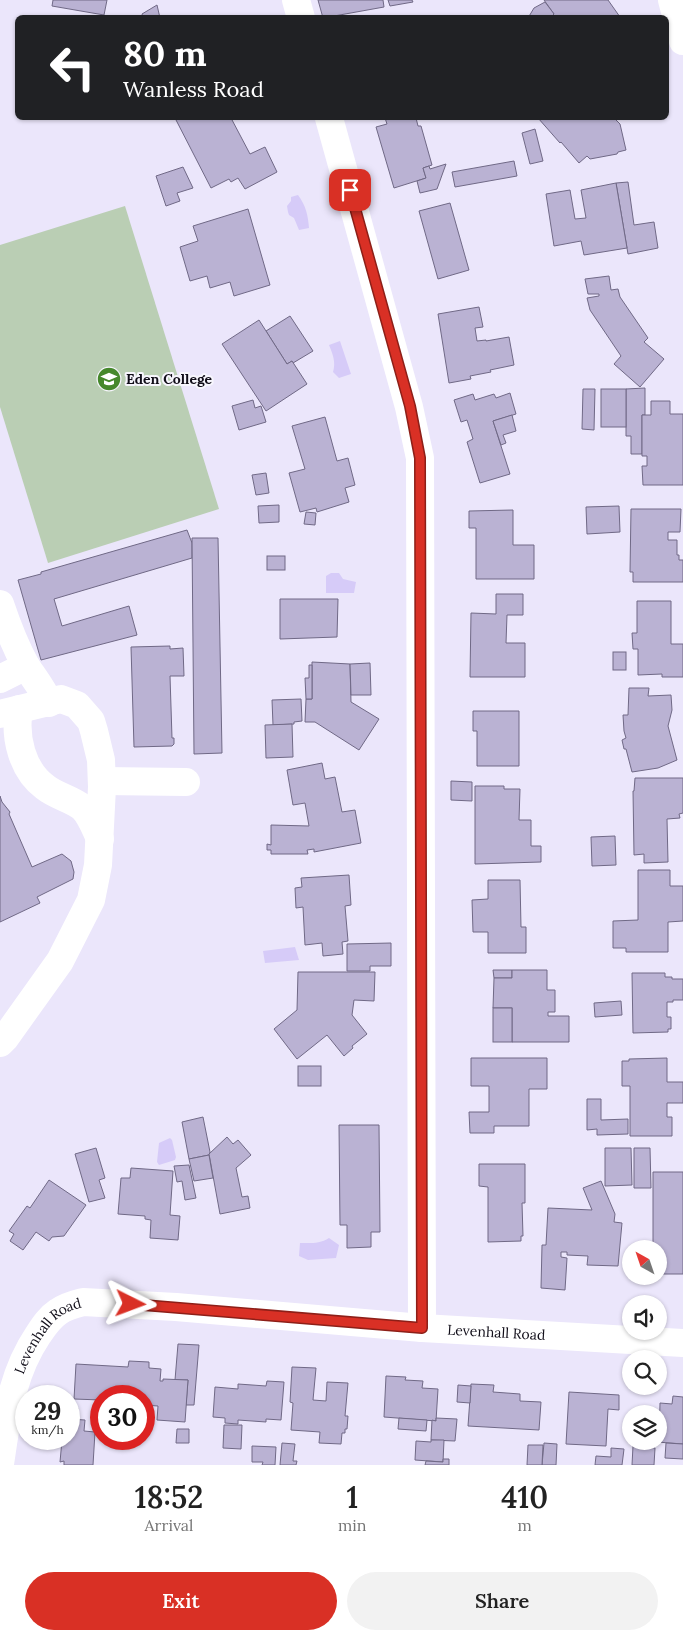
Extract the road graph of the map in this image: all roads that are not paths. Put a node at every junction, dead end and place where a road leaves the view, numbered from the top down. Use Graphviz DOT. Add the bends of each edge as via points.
graph roads {
  1 [pos="296,0"];
  2 [pos="672,0"];
  3 [pos="300,15"];
  4 [pos="683,41"];
  5 [pos="330,120"];
  6 [pos="0,604"];
  7 [pos="26,666"];
  8 [pos="0,679"];
  9 [pos="49,702"];
  10 [pos="9,712"];
  11 [pos="102,781"];
  12 [pos="186,782"];
  13 [pos="100,839"];
  14 [pos="0,1043"];
  15 [pos="422,1328"];
  16 [pos="683,1343"];
  17 [pos="11,1360"];
  18 [pos="0,1464"];
  1 -- 3 [label="street"];
  2 -- 4 [label="street"];
  5 -- 15 [label="street" via="410,406 420,458"];
  6 -- 7 [label="street"];
  7 -- 8 [label="street"];
  7 -- 9 [label="street"];
  9 -- 10 [label="street"];
  9 -- 11 [label="street" via="61,699 77,705 91,721"];
  10 -- 13 [label="street" via="16,722 18,741 30,771 44,787 82,807"];
  11 -- 12 [label="street"];
  11 -- 13 [label="street"];
  13 -- 14 [label="street" via="91,900 60,962"];
  15 -- 16 [label="street, Levenhall Road"];
  15 -- 17 [label="street, Levenhall Road" via="83,1302 64,1308 49,1319"];
  17 -- 18 [label="street, Levenhall Road" via="13,1386"];
}
